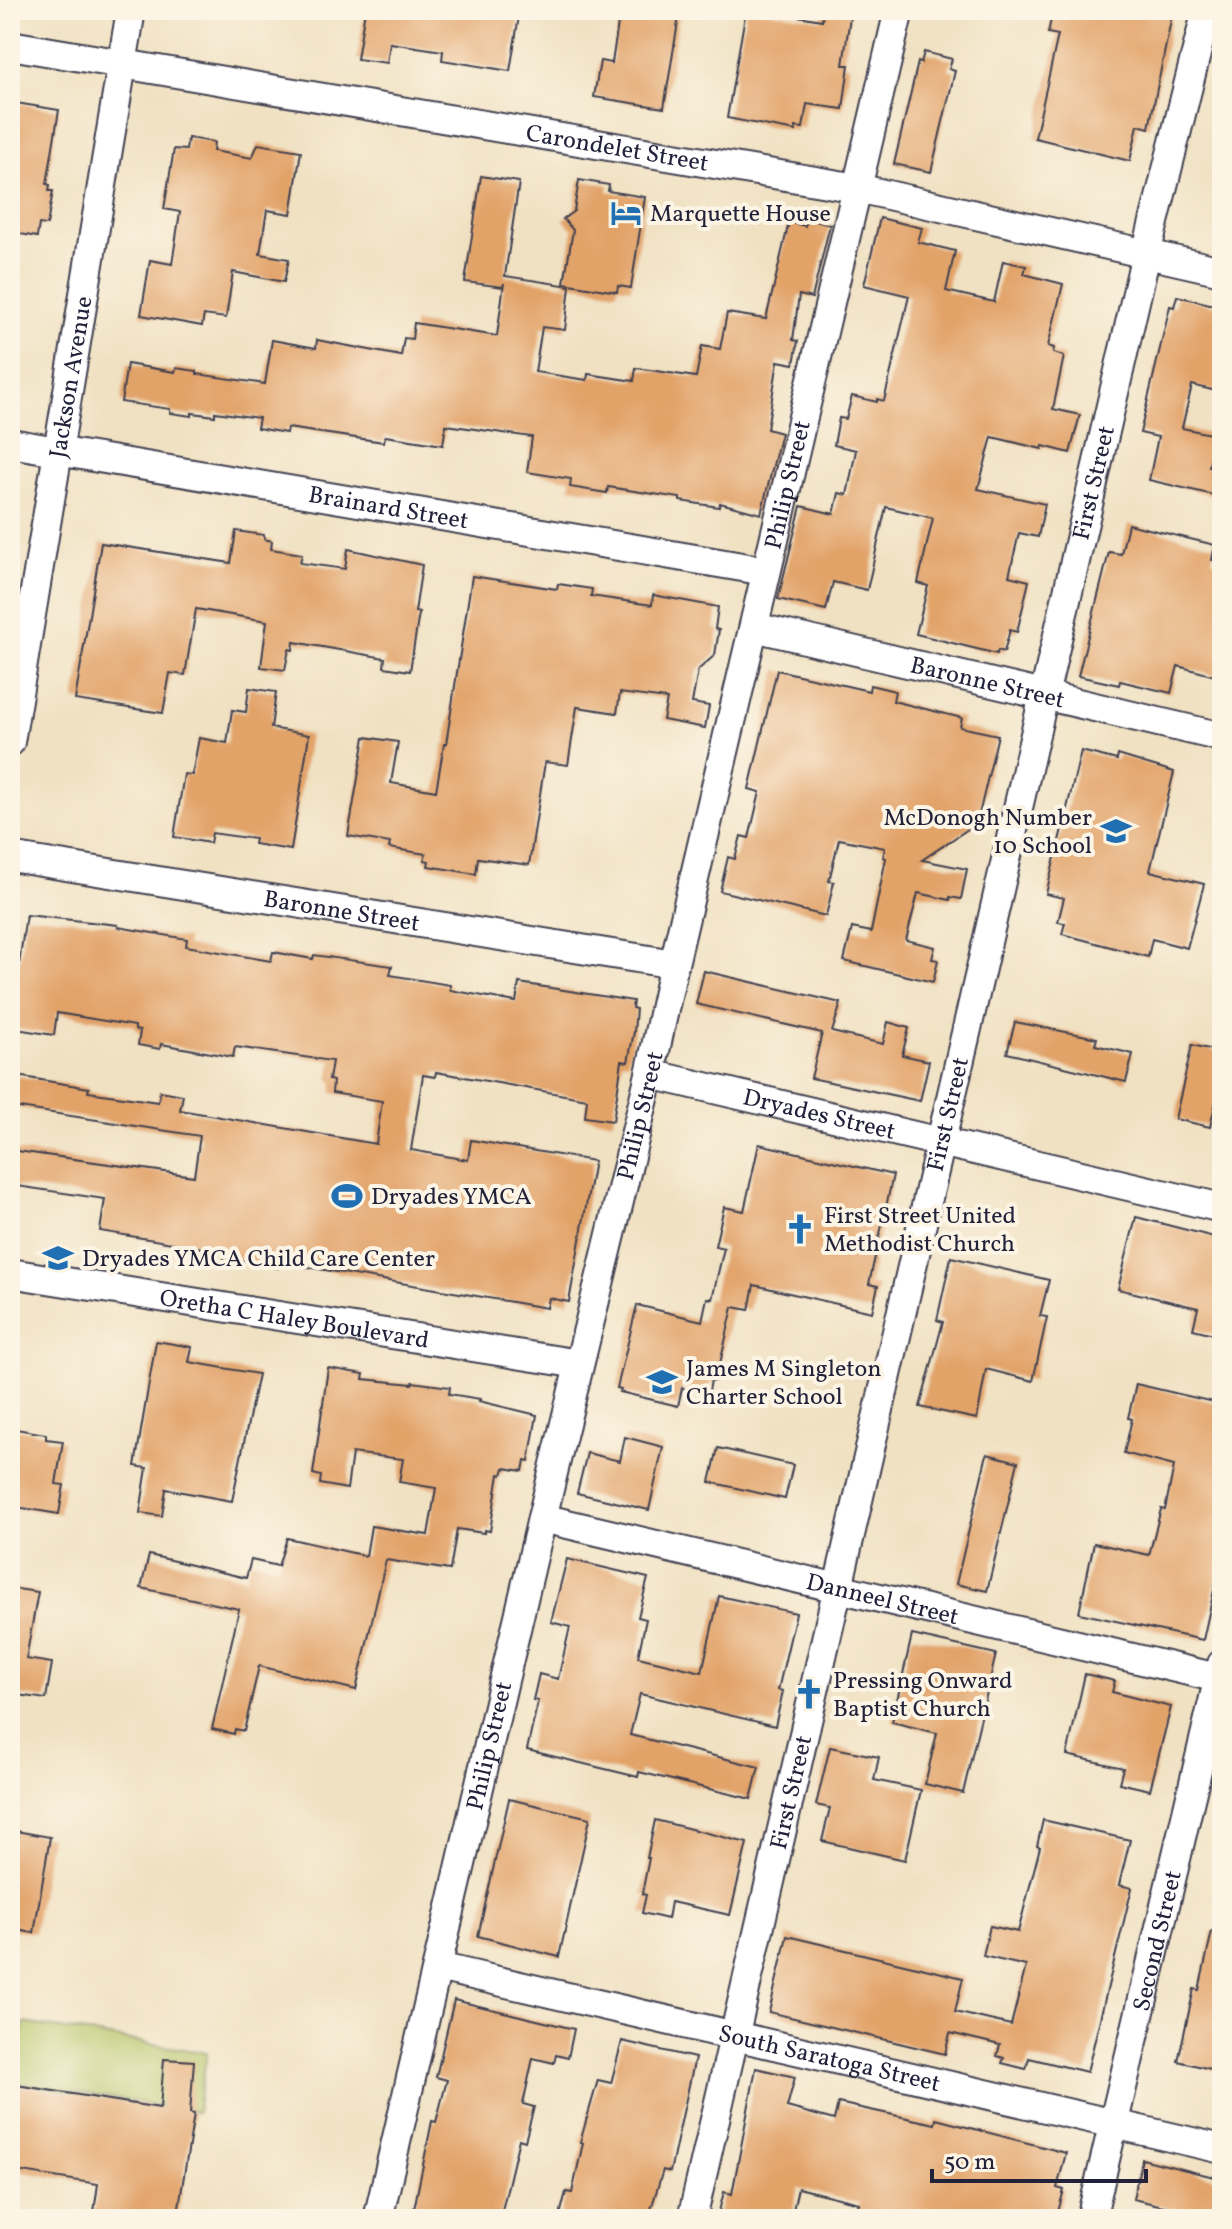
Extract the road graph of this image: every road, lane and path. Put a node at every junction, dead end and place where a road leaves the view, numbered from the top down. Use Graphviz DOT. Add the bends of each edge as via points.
graph roads {
  1 [pos="131,10"];
  2 [pos="899,10"];
  3 [pos="1207,10"];
  4 [pos="10,45"];
  5 [pos="123,64"];
  6 [pos="857,188"];
  7 [pos="1146,254"];
  8 [pos="1222,271"];
  9 [pos="10,443"];
  10 [pos="57,450"];
  11 [pos="766,571"];
  12 [pos="754,627"];
  13 [pos="1044,695"];
  14 [pos="1222,737"];
  15 [pos="10,742"];
  16 [pos="10,857"];
  17 [pos="674,964"];
  18 [pos="650,1074"];
  19 [pos="941,1142"];
  20 [pos="1222,1208"];
  21 [pos="10,1273"];
  22 [pos="579,1364"];
  23 [pos="542,1518"];
  24 [pos="838,1588"];
  25 [pos="1221,1674"];
  26 [pos="438,1967"];
  27 [pos="735,2036"];
  28 [pos="1114,2124"];
  29 [pos="1222,2149"];
  30 [pos="378,2219"];
  31 [pos="692,2219"];
  32 [pos="1091,2219"];
  1 -- 5 [label="street, Jackson Avenue"];
  2 -- 6 [label="street, Philip Street"];
  3 -- 7 [label="street, First Street"];
  4 -- 5 [label="street, Carondelet Street"];
  5 -- 6 [label="street, Carondelet Street"];
  5 -- 10 [label="street, Jackson Avenue"];
  6 -- 7 [label="street, Carondelet Street"];
  6 -- 11 [label="street, Philip Street"];
  7 -- 8 [label="street, Carondelet Street"];
  7 -- 13 [label="street, First Street"];
  9 -- 10 [label="street, Brainard Street"];
  10 -- 11 [label="street, Brainard Street"];
  10 -- 15 [label="street, Jackson Avenue"];
  11 -- 12 [label="street, Philip Street"];
  12 -- 13 [label="street, Baronne Street"];
  12 -- 17 [label="street, Philip Street"];
  13 -- 14 [label="street, Baronne Street"];
  13 -- 19 [label="street, First Street"];
  16 -- 17 [label="street, Baronne Street"];
  17 -- 18 [label="street, Philip Street"];
  18 -- 19 [label="street, Dryades Street"];
  18 -- 22 [label="street, Philip Street"];
  19 -- 20 [label="street, Dryades Street"];
  19 -- 24 [label="street, First Street"];
  21 -- 22 [label="street, Oretha C Haley Boulevard"];
  22 -- 23 [label="street, Philip Street"];
  23 -- 24 [label="street, Danneel Street"];
  23 -- 26 [label="street, Philip Street"];
  24 -- 25 [label="street, Danneel Street"];
  24 -- 27 [label="street, First Street"];
  25 -- 28 [label="street, Second Street"];
  26 -- 27 [label="street, South Saratoga Street"];
  26 -- 30 [label="street, Philip Street"];
  27 -- 28 [label="street, South Saratoga Street"];
  27 -- 31 [label="street, First Street"];
  28 -- 29 [label="street, South Saratoga Street"];
  28 -- 32 [label="street, Second Street"];
}
